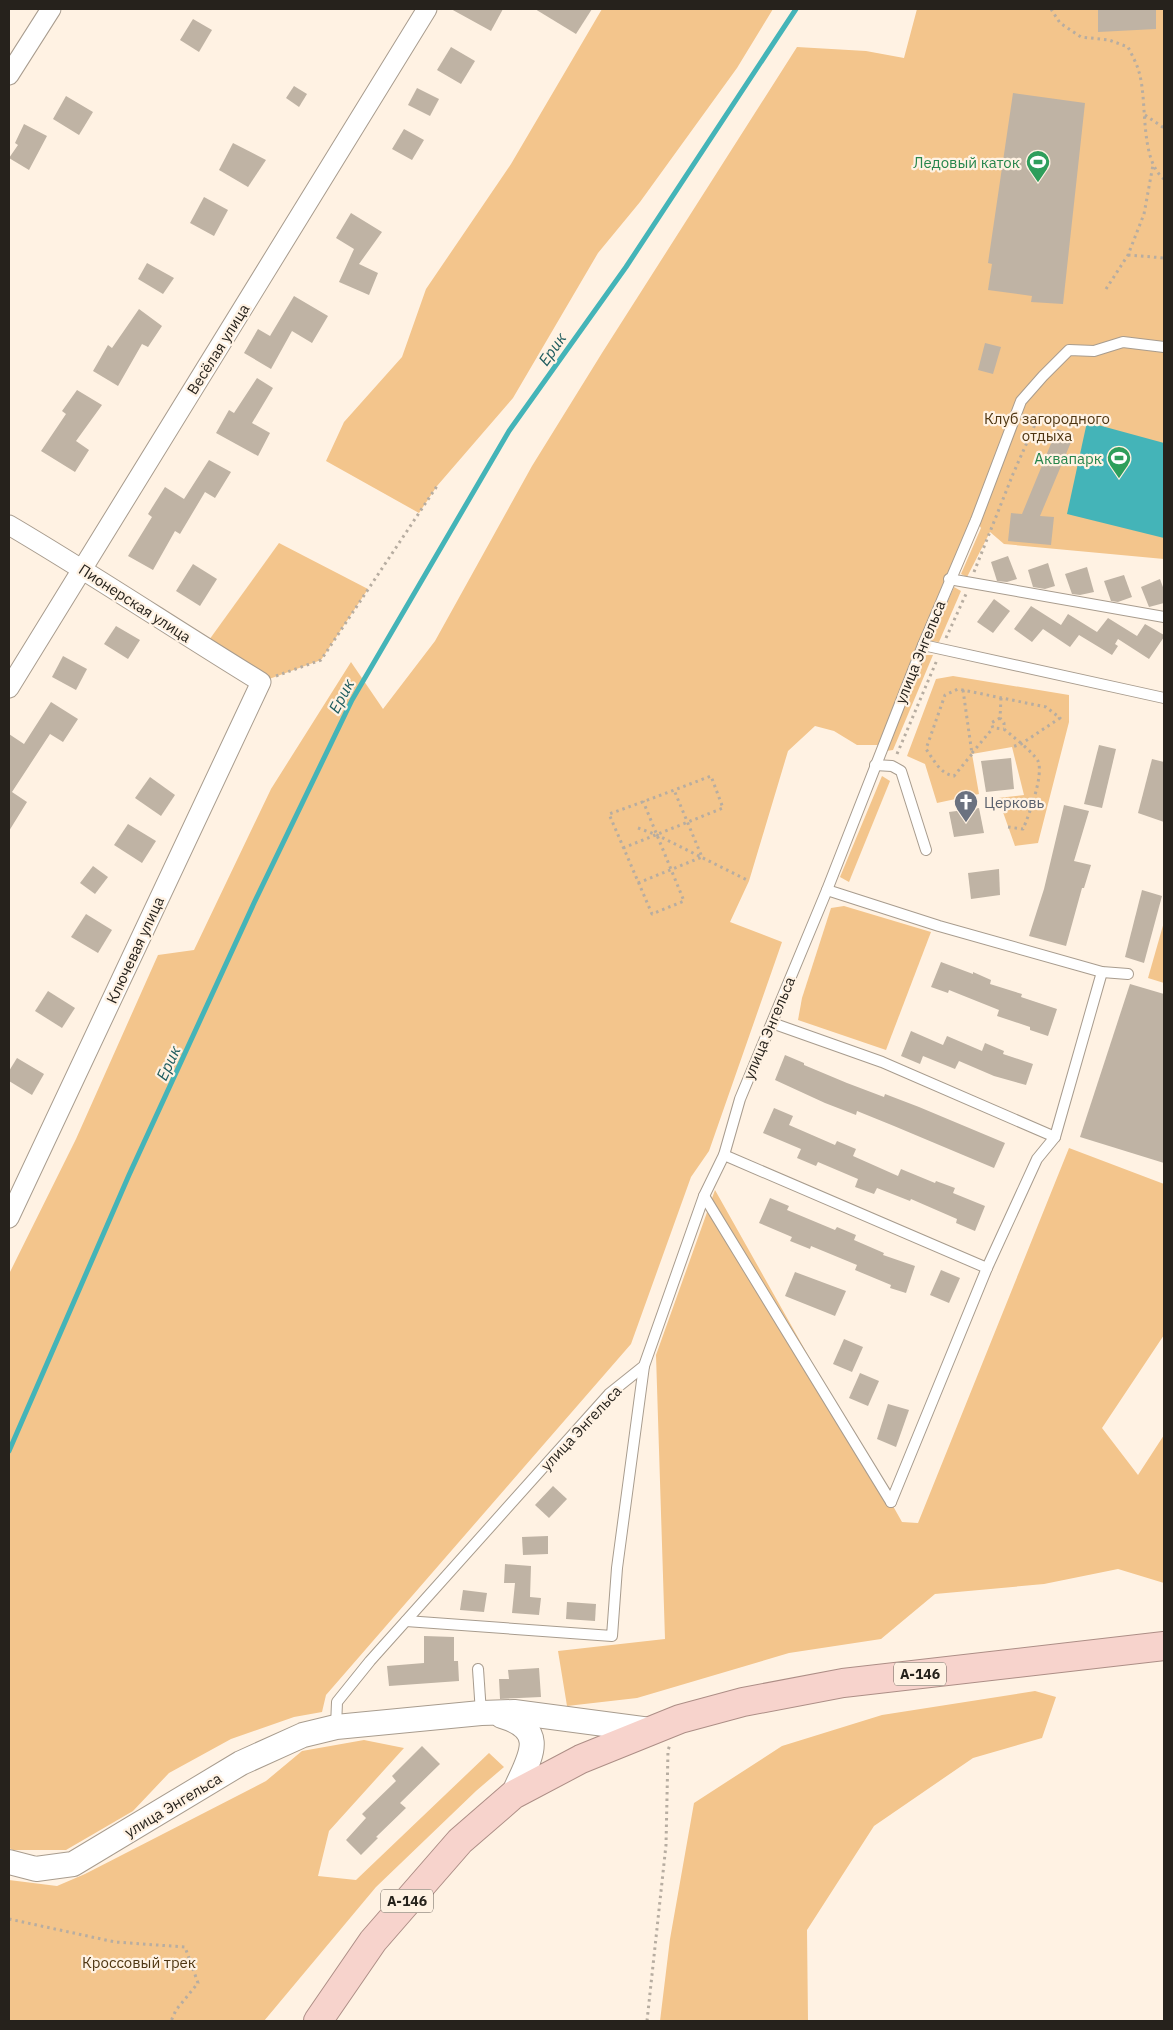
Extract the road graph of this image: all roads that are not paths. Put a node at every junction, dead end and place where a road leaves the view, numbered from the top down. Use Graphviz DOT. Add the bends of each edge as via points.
graph roads {
  1 [pos="51,9"];
  2 [pos="426,9"];
  3 [pos="9,75"];
  4 [pos="1164,347"];
  5 [pos="9,525"];
  6 [pos="83,568"];
  7 [pos="949,579"];
  8 [pos="1164,617"];
  9 [pos="923,645"];
  10 [pos="261,682"];
  11 [pos="9,688"];
  12 [pos="1164,698"];
  13 [pos="875,764"];
  14 [pos="926,850"];
  15 [pos="827,890"];
  16 [pos="1102,972"];
  17 [pos="1128,974"];
  18 [pos="772,1023"];
  19 [pos="1055,1137"];
  20 [pos="724,1155"];
  21 [pos="704,1196"];
  22 [pos="9,1218"];
  23 [pos="987,1268"];
  24 [pos="644,1366"];
  25 [pos="406,1621"];
  26 [pos="1164,1646"];
  27 [pos="478,1669"];
  28 [pos="486,1713"];
  29 [pos="336,1727"];
  30 [pos="650,1730"];
  31 [pos="513,1795"];
  32 [pos="9,1862"];
  33 [pos="318,2021"];
  1 -- 3 [label="street"];
  2 -- 6 [label="street, Весёлая улица"];
  4 -- 7 [label="lane, улица Энгельса" via="1123,342 1094,351 1069,350 1043,376 1021,401 976,520"];
  5 -- 6 [label="street, Пионерская улица"];
  6 -- 10 [label="street, Пионерская улица"];
  6 -- 11 [label="street, Весёлая улица"];
  7 -- 8 [label="lane"];
  7 -- 9 [label="lane, улица Энгельса"];
  9 -- 12 [label="lane"];
  9 -- 13 [label="lane, улица Энгельса"];
  10 -- 22 [label="street, Ключевая улица"];
  13 -- 14 [label="lane" via="901,771"];
  13 -- 15 [label="lane, улица Энгельса"];
  15 -- 16 [label="lane" via="938,926"];
  15 -- 18 [label="lane, улица Энгельса"];
  16 -- 17 [label="lane"];
  16 -- 19 [label="lane"];
  18 -- 19 [label="lane" via="882,1062"];
  18 -- 20 [label="lane, улица Энгельса" via="740,1098"];
  19 -- 23 [label="lane" via="1037,1160"];
  20 -- 21 [label="lane, улица Энгельса"];
  20 -- 23 [label="lane"];
  21 -- 23 [label="lane" via="891,1502"];
  21 -- 24 [label="lane, улица Энгельса"];
  24 -- 25 [label="lane, улица Энгельса" via="609,1394"];
  24 -- 25 [label="lane" via="617,1568 612,1636"];
  25 -- 29 [label="lane, улица Энгельса" via="337,1702"];
  26 -- 30 [label="highway, А-146" via="843,1683 743,1702"];
  27 -- 28 [label="lane"];
  28 -- 29 [label="street, улица Энгельса"];
  28 -- 30 [label="street, улица Энгельса" via="514,1712"];
  28 -- 31 [label="street, улица Энгельса" via="512,1719 527,1728 533,1740"];
  29 -- 32 [label="street, улица Энгельса" via="303,1735 241,1763 73,1864 36,1869"];
  30 -- 31 [label="highway, А-146"];
  31 -- 33 [label="highway, А-146" via="460,1841 415,1891 373,1941"];
}
